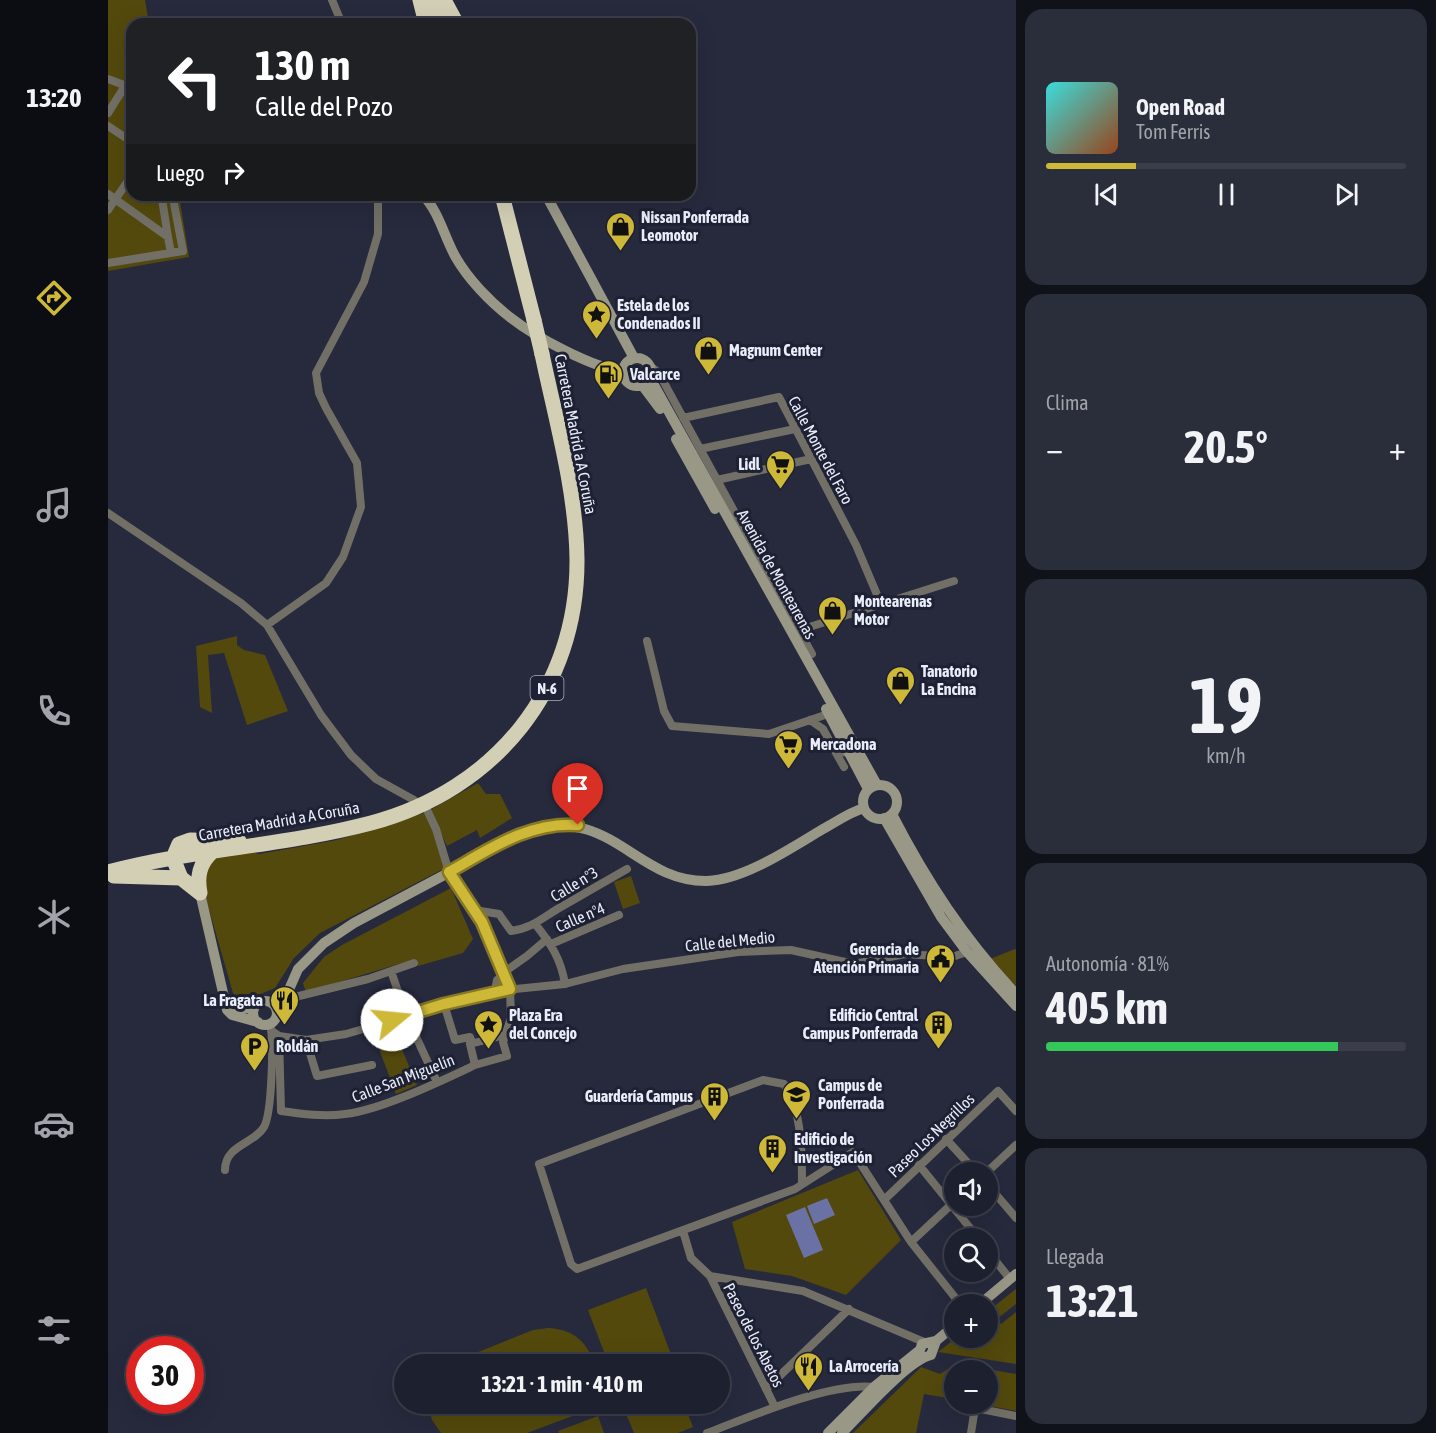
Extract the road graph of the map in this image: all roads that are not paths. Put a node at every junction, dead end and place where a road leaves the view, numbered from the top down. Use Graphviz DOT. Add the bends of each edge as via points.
graph roads {
  1 [pos="332,0"];
  2 [pos="420,0"];
  3 [pos="429,0"];
  4 [pos="444,0"];
  5 [pos="340,18"];
  6 [pos="424,18"];
  7 [pos="437,18"];
  8 [pos="454,18"];
  9 [pos="109,78"];
  10 [pos="126,86"];
  11 [pos="126,90"];
  12 [pos="108,113"];
  13 [pos="108,126"];
  14 [pos="126,138"];
  15 [pos="126,184"];
  16 [pos="108,194"];
  17 [pos="116,200"];
  18 [pos="163,201"];
  19 [pos="174,201"];
  20 [pos="378,201"];
  21 [pos="427,201"];
  22 [pos="436,201"];
  23 [pos="498,201"];
  24 [pos="504,201"];
  25 [pos="549,201"];
  26 [pos="108,210"];
  27 [pos="437,214"];
  28 [pos="168,237"];
  29 [pos="171,252"];
  30 [pos="520,260"];
  31 [pos="108,263"];
  32 [pos="634,358"];
  33 [pos="650,366"];
  34 [pos="623,372"];
  35 [pos="646,382"];
  36 [pos="683,418"];
  37 [pos="795,429"];
  38 [pos="700,449"];
  39 [pos="811,459"];
  40 [pos="717,480"];
  41 [pos="108,513"];
  42 [pos="954,581"];
  43 [pos="881,604"];
  44 [pos="267,625"];
  45 [pos="800,630"];
  46 [pos="647,641"];
  47 [pos="812,654"];
  48 [pos="825,715"];
  49 [pos="810,720"];
  50 [pos="823,729"];
  51 [pos="836,751"];
  52 [pos="849,753"];
  53 [pos="844,767"];
  54 [pos="873,787"];
  55 [pos="414,800"];
  56 [pos="864,808"];
  57 [pos="427,810"];
  58 [pos="888,816"];
  59 [pos="260,844"];
  60 [pos="212,852"];
  61 [pos="180,857"];
  62 [pos="627,868"];
  63 [pos="449,872"];
  64 [pos="108,874"];
  65 [pos="181,878"];
  66 [pos="199,886"];
  67 [pos="474,910"];
  68 [pos="619,915"];
  69 [pos="536,925"];
  70 [pos="549,941"];
  71 [pos="970,950"];
  72 [pos="414,963"];
  73 [pos="391,971"];
  74 [pos="503,974"];
  75 [pos="565,984"];
  76 [pos="510,989"];
  77 [pos="495,991"];
  78 [pos="224,994"];
  79 [pos="283,994"];
  80 [pos="1016,994"];
  81 [pos="299,996"];
  82 [pos="444,1004"];
  83 [pos="255,1006"];
  84 [pos="1016,1006"];
  85 [pos="406,1015"];
  86 [pos="258,1022"];
  87 [pos="274,1027"];
  88 [pos="505,1035"];
  89 [pos="306,1040"];
  90 [pos="472,1043"];
  91 [pos="372,1065"];
  92 [pos="475,1065"];
  93 [pos="437,1082"];
  94 [pos="1016,1111"];
  95 [pos="946,1139"];
  96 [pos="1016,1145"];
  97 [pos="967,1162"];
  98 [pos="998,1162"];
  99 [pos="919,1165"];
  100 [pos="225,1170"];
  101 [pos="802,1183"];
  102 [pos="944,1193"];
  103 [pos="998,1197"];
  104 [pos="884,1200"];
  105 [pos="944,1211"];
  106 [pos="1016,1218"];
  107 [pos="682,1231"];
  108 [pos="911,1242"];
  109 [pos="998,1261"];
  110 [pos="710,1276"];
  111 [pos="1013,1277"];
  112 [pos="952,1294"];
  113 [pos="992,1294"];
  114 [pos="849,1309"];
  115 [pos="944,1333"];
  116 [pos="925,1346"];
  117 [pos="874,1386"];
  118 [pos="766,1389"];
  119 [pos="775,1407"];
  120 [pos="998,1412"];
  121 [pos="974,1414"];
  122 [pos="1016,1416"];
  123 [pos="707,1433"];
  124 [pos="828,1433"];
  125 [pos="842,1433"];
  126 [pos="971,1433"];
  1 -- 5 [label="street"];
  2 -- 6 [label="highway"];
  3 -- 7 [label="highway"];
  4 -- 8 [label="highway"];
  9 -- 10 [label="street"];
  11 -- 12 [label="street"];
  13 -- 14 [label="street"];
  15 -- 17 [label="street"];
  16 -- 17 [label="street"];
  17 -- 26 [label="street"];
  17 -- 28 [label="street"];
  18 -- 28 [label="street"];
  19 -- 29 [label="street" via="183,250"];
  20 -- 44 [label="street" via="378,234 364,282 316,374 319,393 357,463 361,507 343,557 326,583"];
  21 -- 27 [label="main road, Carretera Madrid a A Coruña"];
  22 -- 27 [label="main road, Carretera Madrid a A Coruña"];
  23 -- 30 [label="highway, N-6"];
  24 -- 30 [label="highway, Carretera Madrid a A Coruña / N-6"];
  25 -- 32 [label="main road"];
  27 -- 34 [label="main road, Carretera Madrid a A Coruña" via="469,277 510,318 598,366"];
  28 -- 29 [label="street"];
  29 -- 31 [label="street"];
  30 -- 59 [label="highway, Carretera Madrid a A Coruña / N-6, bridge" via="574,508 577,560 573,612 556,669 533,714 510,743 481,769 426,802 373,823"];
  32 -- 33 [label="main road" via="644,359"];
  32 -- 34 [label="main road" via="625,364"];
  33 -- 35 [label="main road"];
  33 -- 36 [label="street" via="658,373"];
  34 -- 35 [label="main road" via="630,385"];
  35 -- 48 [label="main road, Avenida de Montearenas"];
  35 -- 54 [label="main road, Avenida de Montearenas"];
  36 -- 37 [label="street, Calle Monte del Faro" via="779,397"];
  36 -- 38 [label="street"];
  37 -- 38 [label="street"];
  37 -- 39 [label="street, Calle Monte del Faro"];
  38 -- 40 [label="street"];
  39 -- 40 [label="street"];
  39 -- 43 [label="street, Calle Monte del Faro" via="856,545"];
  40 -- 45 [label="street"];
  41 -- 44 [label="street" via="241,603"];
  42 -- 43 [label="street"];
  43 -- 45 [label="street"];
  44 -- 55 [label="street" via="321,715 351,755 376,779"];
  45 -- 47 [label="street"];
  46 -- 49 [label="street" via="664,711 672,726 769,734"];
  48 -- 49 [label="street"];
  48 -- 50 [label="street"];
  48 -- 52 [label="main road, Avenida de Montearenas"];
  49 -- 50 [label="street"];
  50 -- 51 [label="street"];
  51 -- 52 [label="street"];
  51 -- 53 [label="street"];
  52 -- 54 [label="main road, Avenida de Montearenas"];
  54 -- 56 [label="main road" via="864,796"];
  54 -- 58 [label="main road" via="886,786 894,793 897,802"];
  56 -- 58 [label="main road" via="872,817"];
  56 -- 63 [label="main road" via="740,874 716,880 683,878 596,832 560,824 527,831"];
  57 -- 63 [label="street"];
  58 -- 71 [label="main road" via="931,901"];
  59 -- 60 [label="highway, Carretera Madrid a A Coruña / N-6"];
  59 -- 61 [label="highway" via="190,840 179,844"];
  60 -- 61 [label="highway, Carretera Madrid a A Coruña / N-6"];
  60 -- 66 [label="highway" via="201,865"];
  61 -- 64 [label="highway, Carretera Madrid a A Coruña / N-6"];
  61 -- 65 [label="highway"];
  61 -- 66 [label="highway"];
  62 -- 69 [label="street, Calle nº3"];
  63 -- 67 [label="street"];
  63 -- 79 [label="main road" via="313,950"];
  64 -- 65 [label="highway"];
  65 -- 66 [label="highway"];
  66 -- 78 [label="main road"];
  67 -- 69 [label="street" via="499,914 511,931"];
  67 -- 74 [label="street"];
  68 -- 70 [label="street, Calle nº4"];
  69 -- 70 [label="street"];
  70 -- 74 [label="street, Calle nº4"];
  70 -- 75 [label="street" via="562,964"];
  71 -- 75 [label="street, Calle del Medio" via="952,957 905,954 854,964 791,950 738,952 623,969"];
  71 -- 80 [label="main road"];
  71 -- 84 [label="main road"];
  72 -- 73 [label="street"];
  73 -- 81 [label="street"];
  73 -- 85 [label="street"];
  74 -- 76 [label="street"];
  74 -- 77 [label="street"];
  75 -- 76 [label="street, Calle del Medio"];
  76 -- 77 [label="street, Calle del Medio"];
  76 -- 88 [label="street" via="511,1018"];
  77 -- 82 [label="street, Calle del Medio"];
  78 -- 83 [label="main road" via="234,1008"];
  78 -- 86 [label="main road" via="232,1015"];
  79 -- 81 [label="street"];
  79 -- 81 [label="street"];
  79 -- 83 [label="main road"];
  79 -- 87 [label="main road"];
  82 -- 85 [label="street, Calle del Medio"];
  82 -- 90 [label="street" via="455,1040 470,1037"];
  83 -- 86 [label="main road"];
  85 -- 89 [label="street, Calle del Medio" via="346,1034"];
  85 -- 93 [label="street"];
  86 -- 87 [label="main road"];
  87 -- 89 [label="street, Calle del Medio"];
  87 -- 93 [label="street, Calle San Miguelín" via="281,1111 320,1116 346,1114"];
  87 -- 100 [label="street" via="267,1121 259,1134 231,1152"];
  88 -- 90 [label="street"];
  88 -- 92 [label="street" via="507,1056"];
  89 -- 91 [label="street" via="317,1076"];
  90 -- 92 [label="street"];
  92 -- 93 [label="street, Calle San Miguelín"];
  94 -- 95 [label="street, Paseo Los Negrillos" via="998,1091"];
  95 -- 97 [label="street"];
  95 -- 99 [label="street, Paseo Los Negrillos"];
  96 -- 98 [label="street"];
  99 -- 102 [label="street"];
  99 -- 104 [label="street, Paseo Los Negrillos"];
  101 -- 104 [label="street" via="853,1152"];
  101 -- 107 [label="street"];
  101 -- 107 [label="street" via="792,1096 784,1084 763,1080 539,1164 571,1264 578,1269"];
  103 -- 106 [label="street"];
  104 -- 108 [label="street"];
  105 -- 108 [label="street"];
  107 -- 110 [label="street, Paseo de los Abetos" via="691,1258"];
  108 -- 112 [label="street"];
  109 -- 111 [label="street"];
  110 -- 114 [label="street" via="803,1291"];
  110 -- 118 [label="street, Paseo de los Abetos"];
  111 -- 113 [label="main road"];
  114 -- 116 [label="street"];
  114 -- 118 [label="street"];
  115 -- 116 [label="main road"];
  116 -- 117 [label="main road"];
  116 -- 125 [label="main road"];
  117 -- 119 [label="street" via="834,1391"];
  117 -- 124 [label="main road"];
  118 -- 119 [label="street, Paseo de los Abetos"];
  119 -- 123 [label="street"];
  120 -- 122 [label="street"];
  121 -- 126 [label="street"];
}
